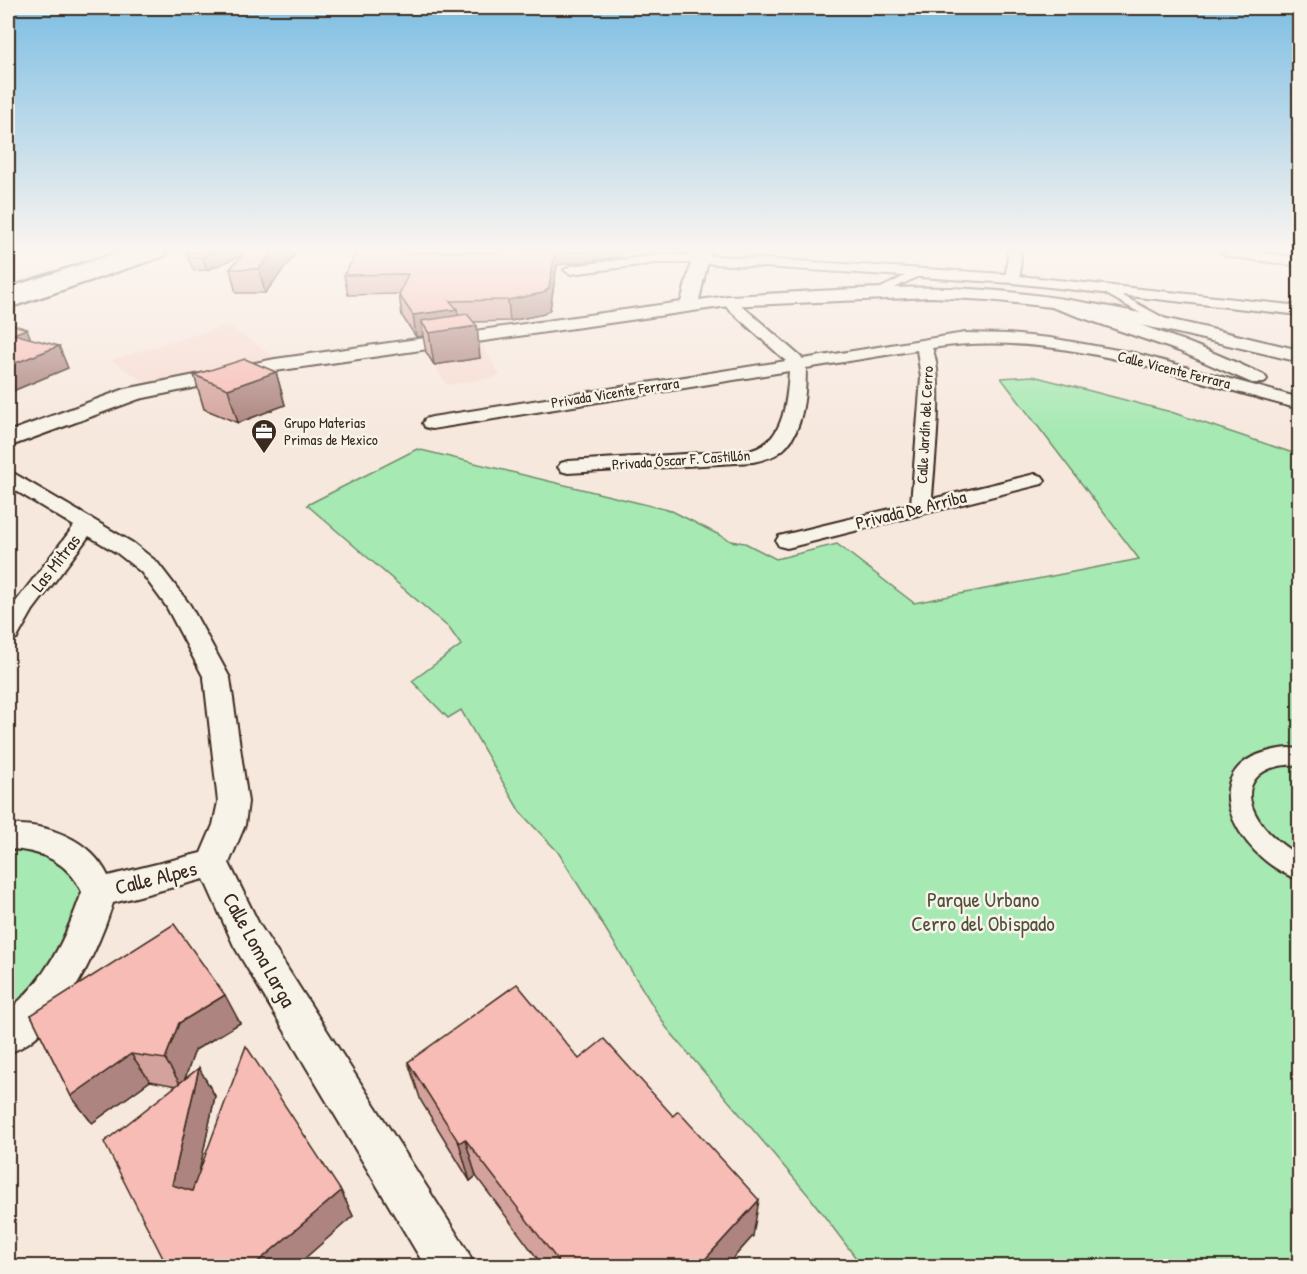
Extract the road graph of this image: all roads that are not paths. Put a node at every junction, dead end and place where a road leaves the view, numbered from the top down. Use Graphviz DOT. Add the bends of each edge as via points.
graph roads {
  1 [pos="644,311"];
  2 [pos="741,311"];
  3 [pos="1080,311"];
  4 [pos="1099,311"];
  5 [pos="1145,311"];
  6 [pos="1169,325"];
  7 [pos="922,345"];
  8 [pos="1299,356"];
  9 [pos="798,363"];
  10 [pos="1298,404"];
  11 [pos="432,423"];
  12 [pos="8,440"];
  13 [pos="568,467"];
  14 [pos="8,478"];
  15 [pos="1035,480"];
  16 [pos="921,507"];
  17 [pos="86,525"];
  18 [pos="787,541"];
  19 [pos="8,632"];
  20 [pos="1299,757"];
  21 [pos="8,837"];
  22 [pos="213,863"];
  23 [pos="1299,870"];
  24 [pos="99,892"];
  25 [pos="8,1035"];
  26 [pos="451,1266"];
  1 -- 12 [label="street" via="275,365 133,394"];
  2 -- 9 [label="street"];
  3 -- 10 [label="street" via="1218,360"];
  4 -- 6 [label="street"];
  5 -- 6 [label="street"];
  6 -- 8 [label="street"];
  7 -- 9 [label="street, Calle Vicente Ferrara"];
  7 -- 10 [label="street, Calle Vicente Ferrara" via="991,337 1052,341 1203,376"];
  7 -- 16 [label="street, Calle Jardín del Cerro" via="928,357 930,378"];
  9 -- 11 [label="street, Privada Vicente Ferrara"];
  9 -- 13 [label="street, Privada Óscar F. Castillón" via="798,385 788,423 778,444 768,452"];
  14 -- 17 [label="street"];
  15 -- 16 [label="street, Privada De Arriba"];
  16 -- 18 [label="street, Privada De Arriba"];
  17 -- 19 [label="street, Las Mitras"];
  17 -- 22 [label="street" via="149,567 178,606 217,678 233,801 229,825"];
  20 -- 23 [label="street" via="1265,760 1244,772 1236,792 1243,817 1265,845"];
  21 -- 24 [label="street" via="54,843 86,867"];
  22 -- 24 [label="street, Calle Alpes"];
  22 -- 26 [label="street, Calle Loma Larga" via="246,935"];
  24 -- 25 [label="street" via="85,936 69,968 41,1005"];
}
